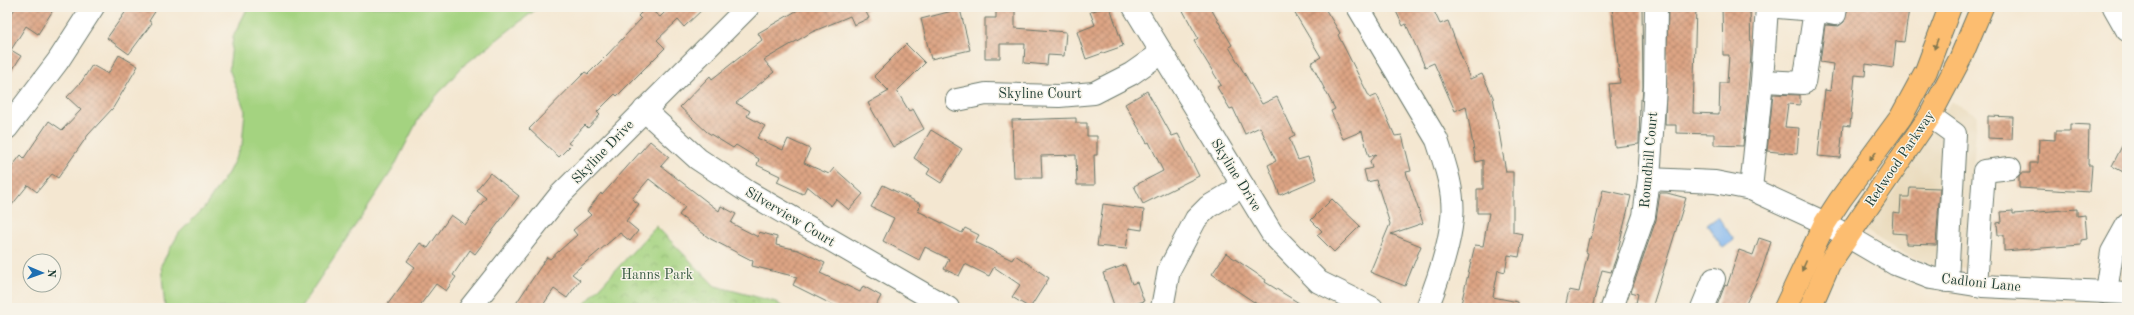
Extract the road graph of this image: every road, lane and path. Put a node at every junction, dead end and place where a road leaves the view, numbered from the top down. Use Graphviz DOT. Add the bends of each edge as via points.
graph roads {
  1 [pos="93,7"];
  2 [pos="748,7"];
  3 [pos="1134,7"];
  4 [pos="1358,7"];
  5 [pos="1656,7"];
  6 [pos="1767,7"];
  7 [pos="1778,7"];
  8 [pos="1836,7"];
  9 [pos="1950,7"];
  10 [pos="1982,7"];
  11 [pos="2114,7"];
  12 [pos="1815,10"];
  13 [pos="2127,30"];
  14 [pos="1161,53"];
  15 [pos="1762,81"];
  16 [pos="957,100"];
  17 [pos="644,110"];
  18 [pos="1930,116"];
  19 [pos="7,128"];
  20 [pos="2010,168"];
  21 [pos="1649,179"];
  22 [pos="1243,186"];
  23 [pos="1751,189"];
  24 [pos="1825,223"];
  25 [pos="2127,225"];
  26 [pos="1846,237"];
  27 [pos="1714,279"];
  28 [pos="1947,281"];
  29 [pos="1976,285"];
  30 [pos="2106,292"];
  31 [pos="2127,293"];
  32 [pos="470,308"];
  33 [pos="948,308"];
  34 [pos="1162,308"];
  35 [pos="1372,308"];
  36 [pos="1427,308"];
  37 [pos="1612,308"];
  38 [pos="1702,308"];
  39 [pos="1785,308"];
  40 [pos="1810,308"];
  1 -- 19 [label="street" via="58,61"];
  2 -- 17 [label="street, Skyline Drive"];
  3 -- 14 [label="street, Skyline Drive"];
  4 -- 36 [label="street" via="1437,140 1444,162 1450,189 1452,218 1444,260"];
  5 -- 21 [label="street, Roundhill Court" via="1655,87"];
  6 -- 15 [label="street"];
  7 -- 12 [label="street"];
  8 -- 12 [label="street" via="1835,14"];
  9 -- 24 [label="main road, Redwood Parkway, one-way" via="1926,71 1901,118"];
  10 -- 18 [label="main road, Redwood Parkway" via="1961,57"];
  11 -- 13 [label="street"];
  12 -- 15 [label="street" via="1804,83"];
  14 -- 16 [label="street, Skyline Court" via="1131,74 1094,93 1059,96 986,94"];
  14 -- 22 [label="street, Skyline Drive"];
  15 -- 23 [label="street"];
  17 -- 32 [label="street, Skyline Drive" via="560,196"];
  17 -- 33 [label="street, Silverview Court" via="698,159 748,192"];
  18 -- 26 [label="main road, Redwood Parkway"];
  18 -- 28 [label="street" via="1955,134"];
  20 -- 29 [label="street" via="1984,171"];
  21 -- 23 [label="street, Cadloni Lane" via="1715,182"];
  21 -- 37 [label="street, Roundhill Court" via="1644,216"];
  22 -- 34 [label="street" via="1208,207 1196,219 1169,270"];
  22 -- 35 [label="street, Skyline Drive" via="1273,236 1297,262 1319,282"];
  23 -- 24 [label="street, Cadloni Lane"];
  24 -- 26 [label="street, Cadloni Lane"];
  24 -- 39 [label="main road, Redwood Parkway, one-way"];
  25 -- 30 [label="street" via="2112,252"];
  26 -- 28 [label="street, Cadloni Lane" via="1895,264"];
  26 -- 40 [label="main road, Redwood Parkway" via="1829,264"];
  27 -- 38 [label="street"];
  28 -- 29 [label="street, Cadloni Lane"];
  29 -- 30 [label="street, Cadloni Lane"];
  30 -- 31 [label="street, Cadloni Lane"];
}
